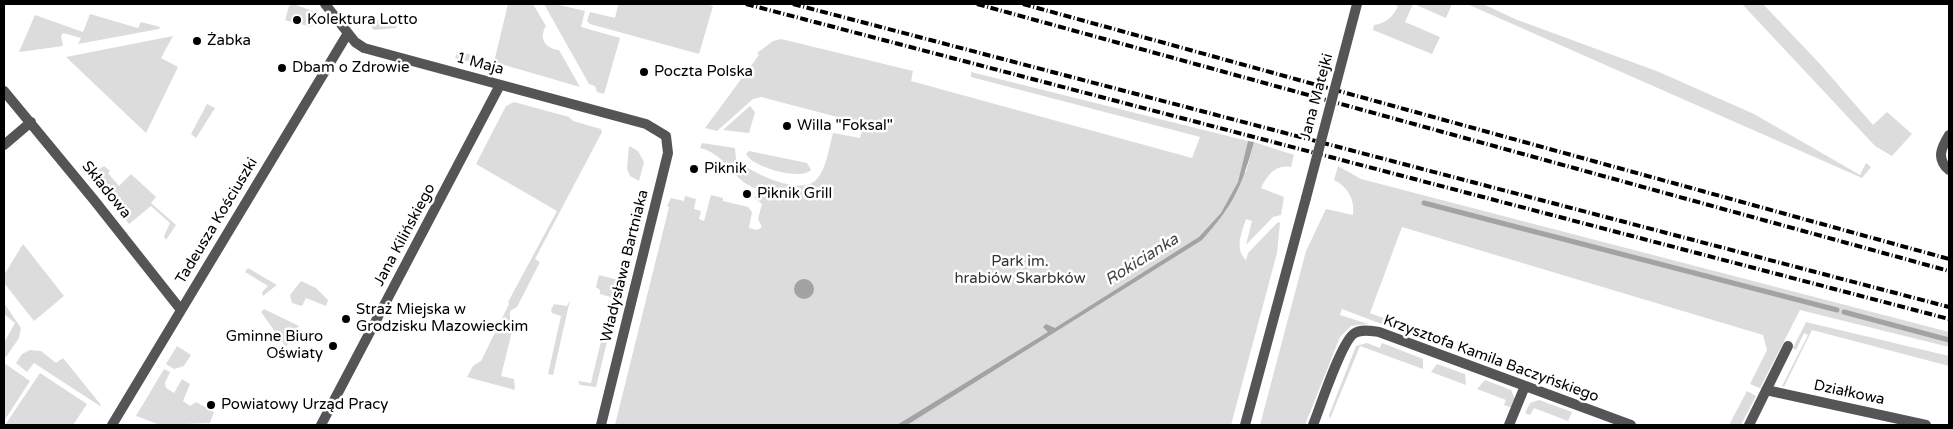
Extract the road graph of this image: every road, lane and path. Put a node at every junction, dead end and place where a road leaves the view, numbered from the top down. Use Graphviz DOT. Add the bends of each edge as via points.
graph roads {
  1 [pos="325,4"];
  2 [pos="1357,4"];
  3 [pos="348,33"];
  4 [pos="500,85"];
  5 [pos="4,91"];
  6 [pos="31,122"];
  7 [pos="646,124"];
  8 [pos="1949,135"];
  9 [pos="4,146"];
  10 [pos="1946,167"];
  11 [pos="181,310"];
  12 [pos="1788,346"];
  13 [pos="1524,386"];
  14 [pos="1766,390"];
  15 [pos="112,425"];
  16 [pos="321,425"];
  17 [pos="601,425"];
  18 [pos="1245,425"];
  19 [pos="1313,425"];
  20 [pos="1509,425"];
  21 [pos="1631,425"];
  22 [pos="1750,425"];
  23 [pos="1926,425"];
  1 -- 3 [label="street, 1 Maja"];
  2 -- 18 [label="street, Jana Matejki, bridge"];
  3 -- 4 [label="street, 1 Maja" via="364,48"];
  3 -- 11 [label="street, Tadeusza Kościuszki"];
  4 -- 7 [label="street, 1 Maja"];
  4 -- 16 [label="street, Jana Kilińskiego"];
  5 -- 6 [label="street, Składowa"];
  6 -- 9 [label="street"];
  6 -- 11 [label="street, Składowa"];
  7 -- 17 [label="street, Władysława Bartniaka" via="666,136 668,153"];
  8 -- 10 [label="street" via="1940,154"];
  11 -- 15 [label="street, Tadeusza Kościuszki"];
  12 -- 14 [label="street"];
  13 -- 19 [label="street, Krzysztofa Kamila Baczyńskiego" via="1365,330 1356,332 1345,344"];
  13 -- 20 [label="street"];
  13 -- 21 [label="street, Krzysztofa Kamila Baczyńskiego"];
  14 -- 22 [label="street"];
  14 -- 23 [label="street, Działkowa"];
}
